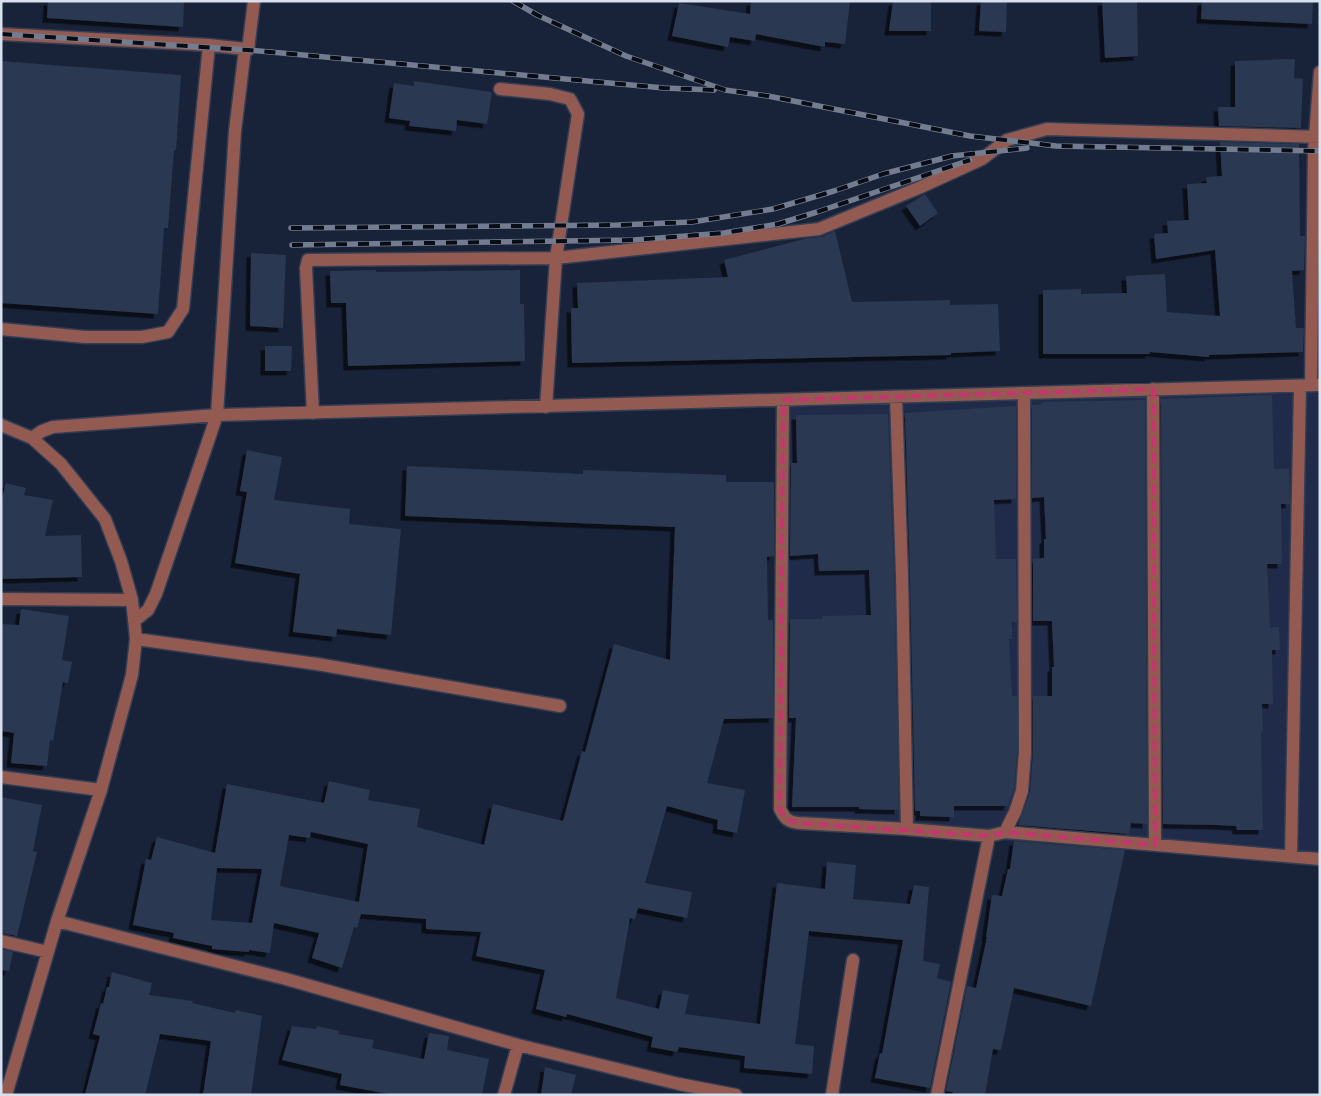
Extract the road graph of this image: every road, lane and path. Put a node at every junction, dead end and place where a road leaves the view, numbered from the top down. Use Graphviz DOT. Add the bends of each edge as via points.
graph roads {
  1 [pos="254,1"];
  2 [pos="1,34"];
  3 [pos="209,45"];
  4 [pos="245,49"];
  5 [pos="1320,72"];
  6 [pos="500,89"];
  7 [pos="1317,137"];
  8 [pos="556,258"];
  9 [pos="1,329"];
  10 [pos="1310,385"];
  11 [pos="1154,389"];
  12 [pos="1024,393"];
  13 [pos="896,396"];
  14 [pos="782,400"];
  15 [pos="546,407"];
  16 [pos="313,413"];
  17 [pos="217,415"];
  18 [pos="1,425"];
  19 [pos="32,438"];
  20 [pos="1,599"];
  21 [pos="132,600"];
  22 [pos="134,621"];
  23 [pos="136,639"];
  24 [pos="560,706"];
  25 [pos="1,777"];
  26 [pos="101,790"];
  27 [pos="907,829"];
  28 [pos="1005,832"];
  29 [pos="989,836"];
  30 [pos="1154,845"];
  31 [pos="1291,856"];
  32 [pos="1320,859"];
  33 [pos="57,921"];
  34 [pos="1,941"];
  35 [pos="48,952"];
  36 [pos="854,960"];
  37 [pos="518,1045"];
  38 [pos="6,1095"];
  39 [pos="504,1095"];
  40 [pos="736,1095"];
  41 [pos="832,1095"];
  42 [pos="937,1095"];
  1 -- 4 [label="street" via="248,50"];
  2 -- 3 [label="street"];
  3 -- 4 [label="street"];
  3 -- 9 [label="street" via="183,309 168,332 142,338 85,337"];
  4 -- 17 [label="street" via="235,130"];
  5 -- 7 [label="street"];
  6 -- 8 [label="street" via="570,99 578,114"];
  7 -- 8 [label="street" via="1047,129 1007,140 982,159 819,228"];
  7 -- 10 [label="street"];
  8 -- 15 [label="street"];
  8 -- 16 [label="street" via="308,260"];
  10 -- 11 [label="street"];
  10 -- 31 [label="street"];
  11 -- 12 [label="street"];
  11 -- 30 [label="street"];
  12 -- 13 [label="street"];
  12 -- 28 [label="street" via="1025,752 1022,791"];
  13 -- 14 [label="street"];
  13 -- 27 [label="street"];
  14 -- 15 [label="street"];
  14 -- 27 [label="street" via="780,809 785,819 791,822"];
  15 -- 16 [label="street"];
  16 -- 17 [label="street"];
  17 -- 19 [label="street" via="53,427"];
  17 -- 22 [label="street" via="156,594 148,610"];
  18 -- 19 [label="street"];
  19 -- 21 [label="street" via="61,464 105,520"];
  20 -- 21 [label="street"];
  21 -- 22 [label="street"];
  22 -- 23 [label="street"];
  23 -- 24 [label="street" via="317,664"];
  23 -- 26 [label="street" via="132,675"];
  25 -- 26 [label="street"];
  26 -- 33 [label="street"];
  27 -- 29 [label="street"];
  28 -- 29 [label="street"];
  28 -- 30 [label="street"];
  29 -- 42 [label="street"];
  30 -- 31 [label="street"];
  31 -- 32 [label="street"];
  33 -- 35 [label="street"];
  33 -- 37 [label="street" via="286,978"];
  34 -- 35 [label="street"];
  35 -- 38 [label="street"];
  36 -- 41 [label="street"];
  37 -- 39 [label="street"];
  37 -- 40 [label="street"];
}
